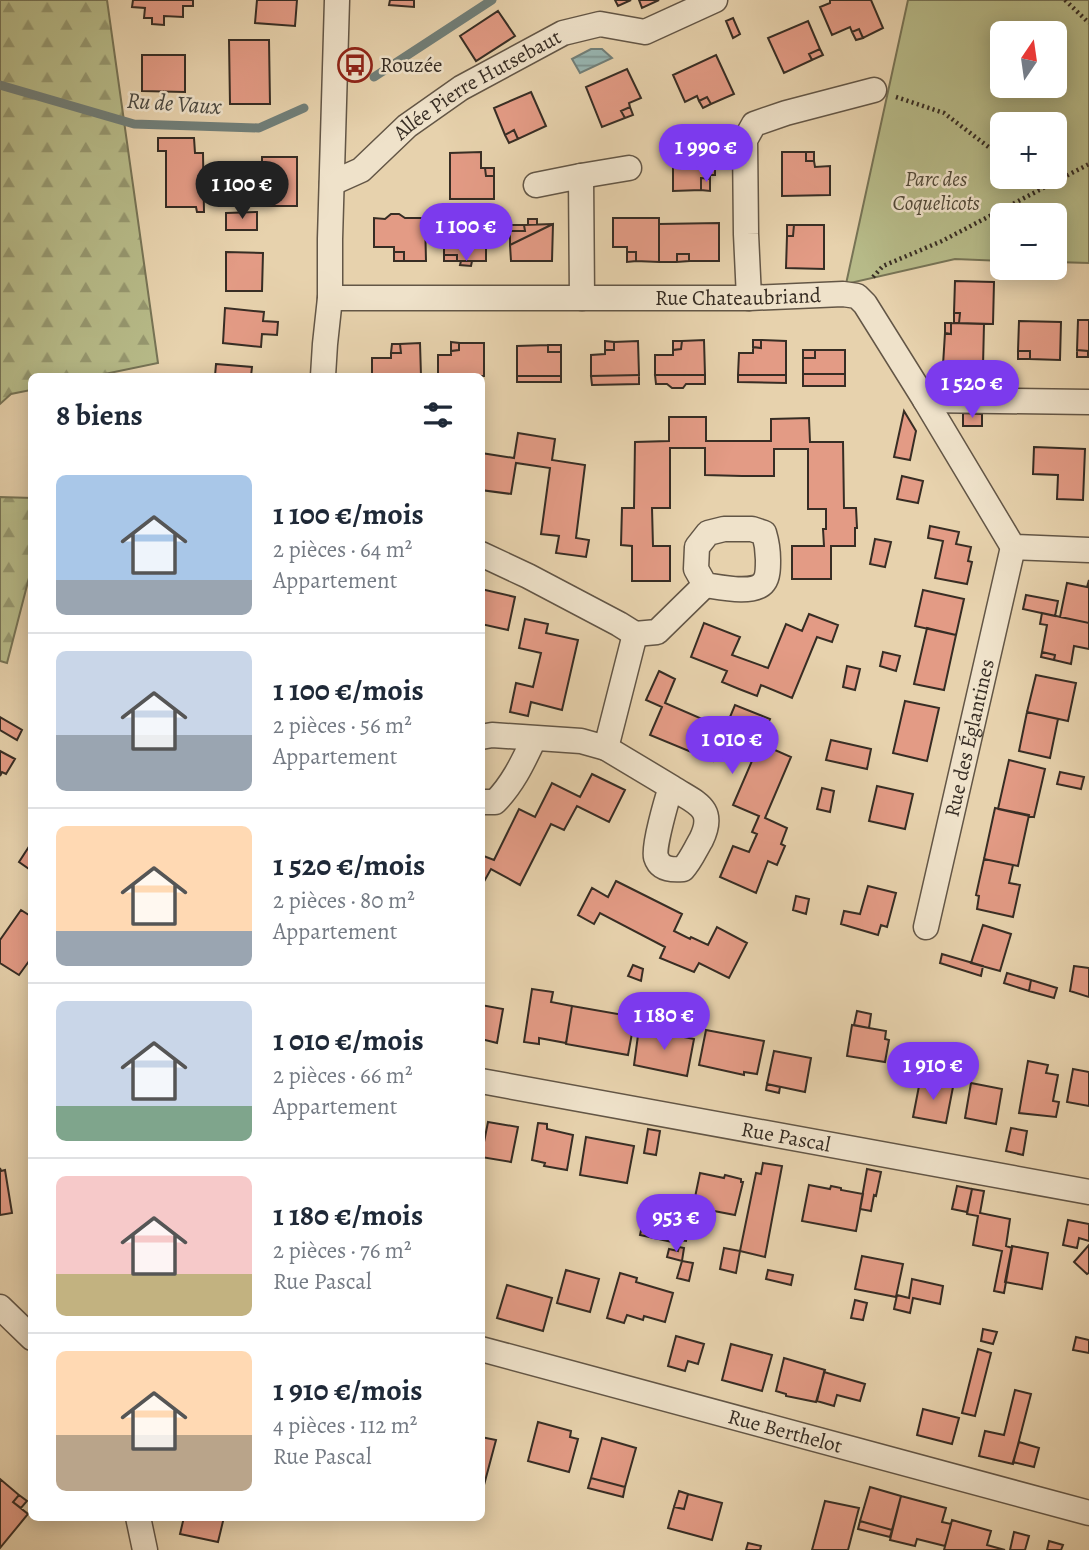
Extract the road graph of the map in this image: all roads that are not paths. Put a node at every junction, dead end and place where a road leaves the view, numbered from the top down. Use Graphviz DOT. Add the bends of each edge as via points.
graph roads {
  1 [pos="337,0"];
  2 [pos="715,0"];
  3 [pos="874,90"];
  4 [pos="629,169"];
  5 [pos="580,176"];
  6 [pos="332,183"];
  7 [pos="536,185"];
  8 [pos="330,298"];
  9 [pos="582,298"];
  10 [pos="749,298"];
  11 [pos="323,373"];
  12 [pos="925,400"];
  13 [pos="1089,402"];
  14 [pos="1013,547"];
  15 [pos="1089,550"];
  16 [pos="485,556"];
  17 [pos="705,585"];
  18 [pos="635,634"];
  19 [pos="485,736"];
  20 [pos="534,739"];
  21 [pos="607,748"];
  22 [pos="671,787"];
  23 [pos="485,802"];
  24 [pos="926,927"];
  25 [pos="485,1082"];
  26 [pos="1089,1192"];
  27 [pos="0,1307"];
  28 [pos="28,1334"];
  29 [pos="485,1350"];
  30 [pos="1089,1513"];
  31 [pos="139,1521"];
  32 [pos="145,1550"];
  1 -- 6 [label="street"];
  2 -- 6 [label="street, Allée Pierre Hutsebaut" via="645,32 600,24 563,33 461,88 407,126 361,170"];
  3 -- 10 [label="street" via="754,124 745,140"];
  4 -- 5 [label="street"];
  5 -- 7 [label="street"];
  5 -- 9 [label="street"];
  6 -- 8 [label="street"];
  8 -- 9 [label="street, Rue Chateaubriand"];
  8 -- 11 [label="street"];
  9 -- 10 [label="street, Rue Chateaubriand"];
  10 -- 12 [label="street, Rue Chateaubriand" via="857,296"];
  12 -- 13 [label="street"];
  12 -- 14 [label="street"];
  14 -- 15 [label="street"];
  14 -- 24 [label="street, Rue des Églantines"];
  16 -- 18 [label="street"];
  17 -- 18 [label="street" via="657,632"];
  18 -- 21 [label="street"];
  19 -- 20 [label="street"];
  20 -- 21 [label="street" via="581,741"];
  20 -- 23 [label="street" via="505,792 495,802"];
  21 -- 22 [label="street"];
  25 -- 26 [label="street, Rue Pascal"];
  27 -- 28 [label="street"];
  29 -- 30 [label="street, Rue Berthelot"];
  31 -- 32 [label="street"];
}
